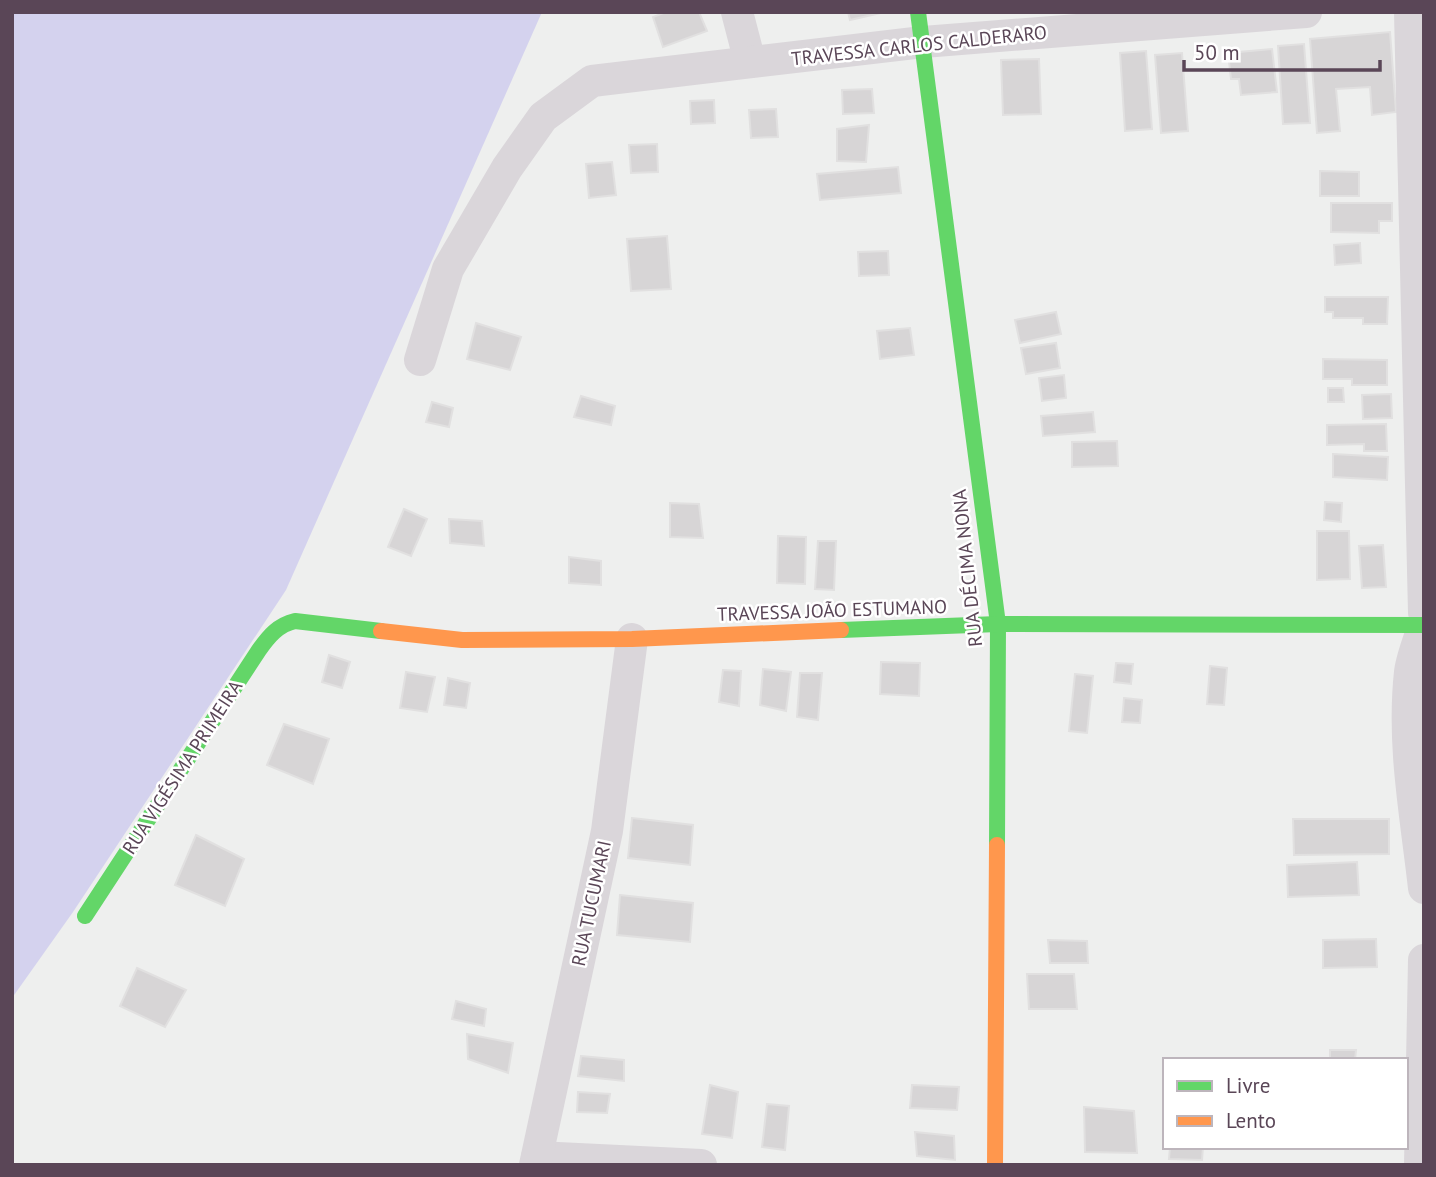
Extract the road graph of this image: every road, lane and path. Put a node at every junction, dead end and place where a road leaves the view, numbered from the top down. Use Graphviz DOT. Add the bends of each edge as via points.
graph roads {
  1 [pos="737,12"];
  2 [pos="1307,12"];
  3 [pos="1410,12"];
  4 [pos="920,27"];
  5 [pos="750,62"];
  6 [pos="420,360"];
  7 [pos="1424,613"];
  8 [pos="285,623"];
  9 [pos="998,624"];
  10 [pos="1424,625"];
  11 [pos="632,639"];
  12 [pos="1424,888"];
  13 [pos="85,916"];
  14 [pos="1424,960"];
  15 [pos="536,1161"];
  16 [pos="701,1165"];
  17 [pos="995,1165"];
  18 [pos="1420,1165"];
  1 -- 5 [label="street"];
  2 -- 4 [label="street, TRAVESSA CARLOS CALDERARO"];
  3 -- 7 [label="street"];
  4 -- 5 [label="street, TRAVESSA CARLOS CALDERARO"];
  4 -- 9 [label="street, RUA DÉCIMA NONA"];
  5 -- 6 [label="street, TRAVESSA CARLOS CALDERARO" via="593,81 542,117 448,269"];
  8 -- 11 [label="street, TRAVESSA JOÃO ESTUMANO" via="462,640"];
  8 -- 13 [label="street, RUA VIGÉSIMA PRIMEIRA" via="259,650"];
  9 -- 10 [label="street, TRAVESSA JOÃO ESTUMANO"];
  9 -- 11 [label="street, TRAVESSA JOÃO ESTUMANO"];
  9 -- 17 [label="street, RUA DÉCIMA NONA"];
  10 -- 12 [label="street" via="1411,669 1408,708 1409,774"];
  11 -- 15 [label="street, RUA TUCUMARI" via="607,831"];
  14 -- 18 [label="street"];
  15 -- 16 [label="street"];
}
